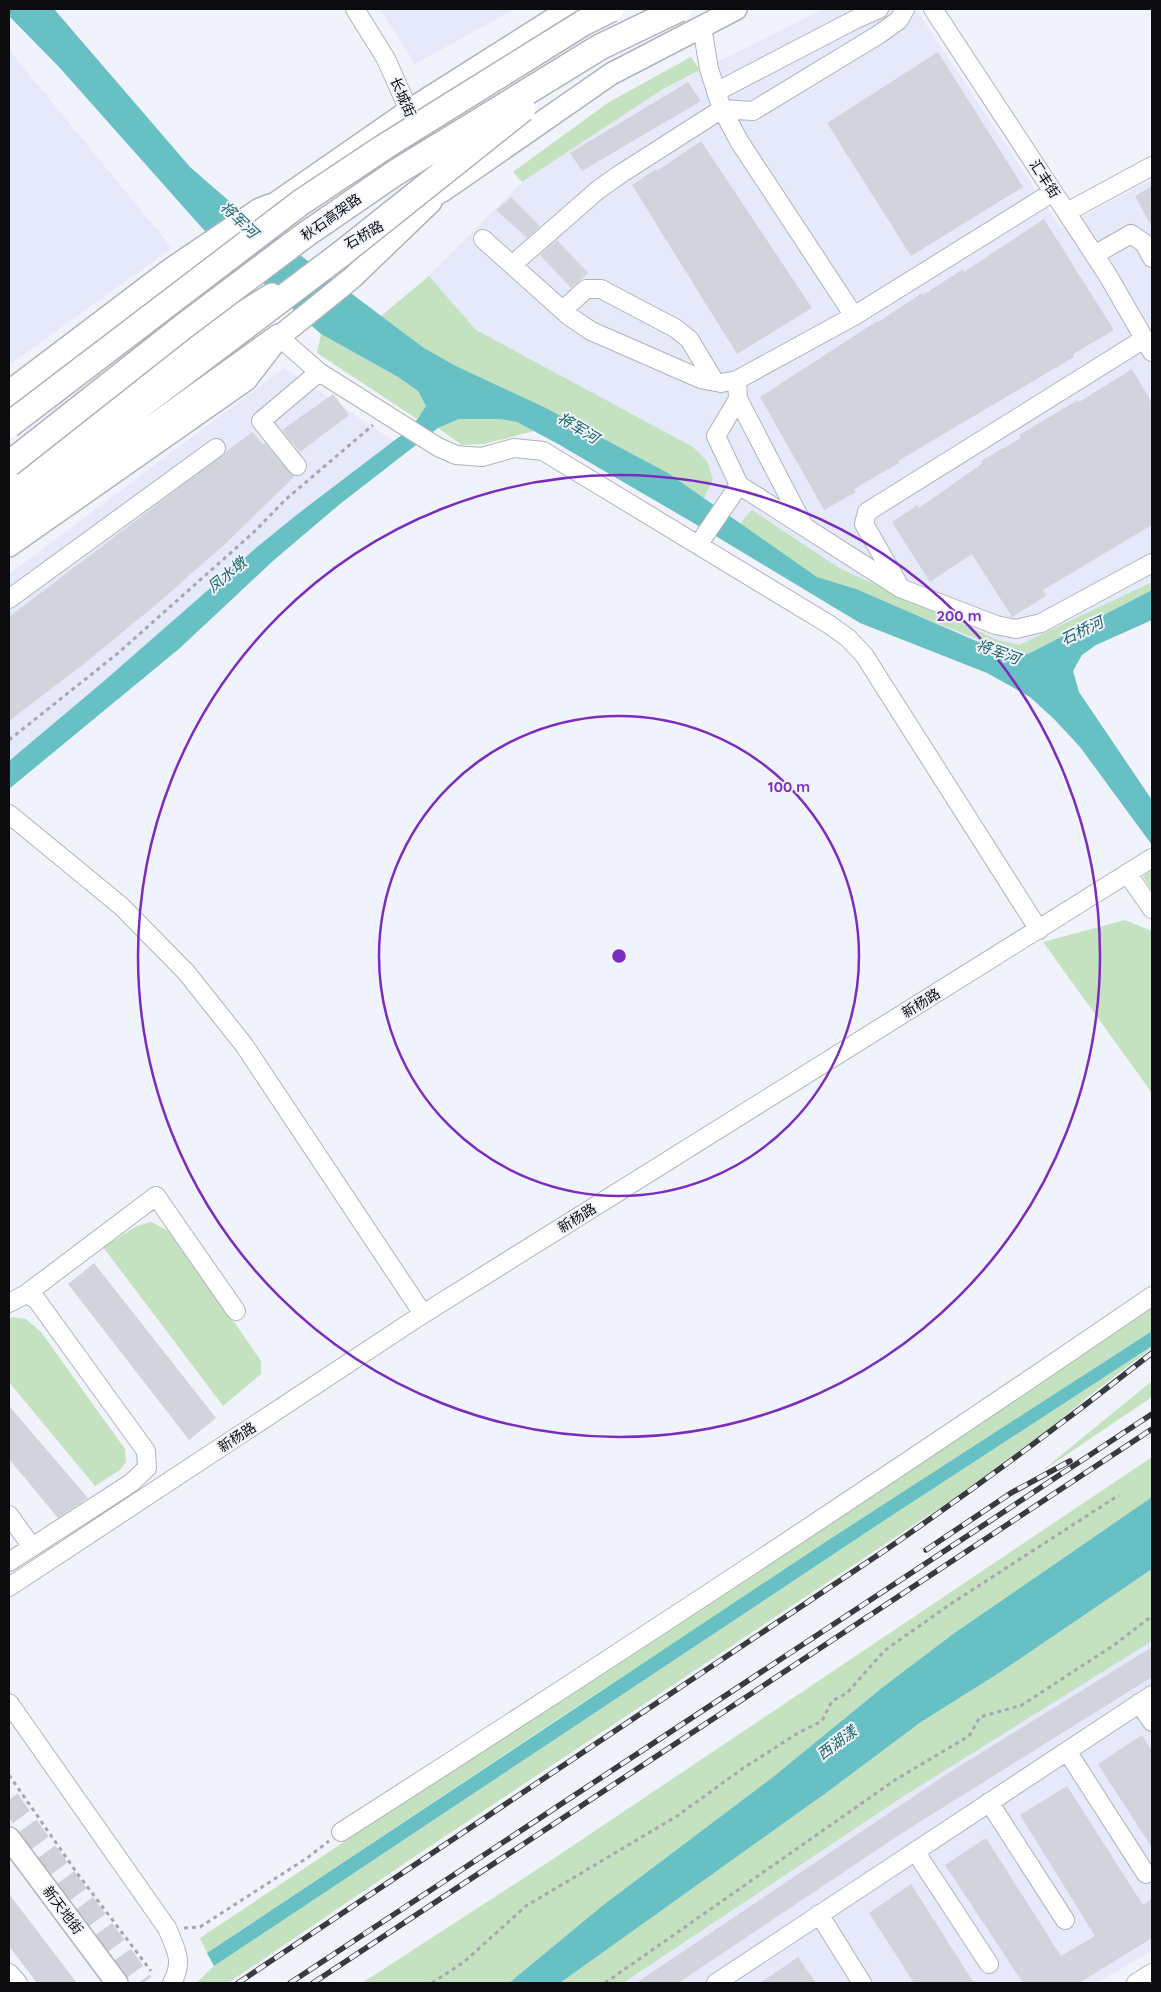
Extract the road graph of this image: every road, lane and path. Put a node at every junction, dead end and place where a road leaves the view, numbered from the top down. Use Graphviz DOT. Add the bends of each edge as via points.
graph roads {
  1 [pos="354,9"];
  2 [pos="569,9"];
  3 [pos="611,9"];
  4 [pos="679,9"];
  5 [pos="736,9"];
  6 [pos="879,9"];
  7 [pos="905,9"];
  8 [pos="933,9"];
  9 [pos="702,27"];
  10 [pos="600,47"];
  11 [pos="716,92"];
  12 [pos="722,109"];
  13 [pos="408,111"];
  14 [pos="1152,166"];
  15 [pos="444,190"];
  16 [pos="1053,192"];
  17 [pos="264,210"];
  18 [pos="1066,212"];
  19 [pos="484,239"];
  20 [pos="206,253"];
  21 [pos="1094,255"];
  22 [pos="1152,258"];
  23 [pos="512,265"];
  24 [pos="563,310"];
  25 [pos="854,316"];
  26 [pos="1147,336"];
  27 [pos="271,343"];
  28 [pos="319,372"];
  29 [pos="737,380"];
  30 [pos="715,382"];
  31 [pos="9,394"];
  32 [pos="738,399"];
  33 [pos="9,410"];
  34 [pos="388,417"];
  35 [pos="9,425"];
  36 [pos="216,448"];
  37 [pos="9,464"];
  38 [pos="297,466"];
  39 [pos="739,485"];
  40 [pos="9,488"];
  41 [pos="9,505"];
  42 [pos="804,527"];
  43 [pos="9,531"];
  44 [pos="698,545"];
  45 [pos="9,546"];
  46 [pos="1152,563"];
  47 [pos="900,588"];
  48 [pos="9,599"];
  49 [pos="9,740"];
  50 [pos="9,814"];
  51 [pos="1152,858"];
  52 [pos="1127,874"];
  53 [pos="1152,909"];
  54 [pos="1039,930"];
  55 [pos="26,1294"];
  56 [pos="1152,1296"];
  57 [pos="9,1303"];
  58 [pos="236,1311"];
  59 [pos="423,1314"];
  60 [pos="1119,1495"];
  61 [pos="9,1515"];
  62 [pos="32,1547"];
  63 [pos="9,1562"];
  64 [pos="9,1587"];
  65 [pos="1152,1616"];
  66 [pos="1146,1699"];
  67 [pos="9,1703"];
  68 [pos="1152,1722"];
  69 [pos="1067,1751"];
  70 [pos="9,1775"];
  71 [pos="989,1802"];
  72 [pos="341,1832"];
  73 [pos="9,1838"];
  74 [pos="915,1851"];
  75 [pos="1146,1874"];
  76 [pos="819,1914"];
  77 [pos="1065,1920"];
  78 [pos="167,1928"];
  79 [pos="989,1964"];
  80 [pos="151,1971"];
  81 [pos="1152,1972"];
  82 [pos="9,1973"];
  83 [pos="725,1981"];
  84 [pos="18,1983"];
  85 [pos="117,1983"];
  86 [pos="172,1983"];
  87 [pos="432,1983"];
  88 [pos="605,1983"];
  89 [pos="862,1983"];
  90 [pos="1136,1983"];
  1 -- 13 [label="street, 长城街" via="386,59"];
  2 -- 13 [label="main road"];
  3 -- 35 [label="highway, 秋石高架路, bridge" via="392,141 300,203"];
  4 -- 10 [label="highway, 秋石高架路, bridge"];
  5 -- 9 [label="main road, 石桥路"];
  6 -- 11 [label="street"];
  7 -- 12 [label="street" via="899,20 878,35 753,110"];
  8 -- 16 [label="street, 汇丰街"];
  9 -- 11 [label="street"];
  9 -- 15 [label="main road, 石桥路" via="610,74"];
  10 -- 37 [label="highway, 秋石高架路, bridge" via="394,173 305,235"];
  10 -- 41 [label="highway, bridge" via="357,242"];
  11 -- 12 [label="street"];
  12 -- 23 [label="street" via="599,189"];
  12 -- 25 [label="street"];
  13 -- 15 [label="street, 长城街"];
  13 -- 17 [label="main road"];
  14 -- 18 [label="street"];
  15 -- 27 [label="main road" via="352,278"];
  15 -- 40 [label="main road, 石桥路" via="334,253 238,315"];
  16 -- 18 [label="street, 汇丰街"];
  16 -- 25 [label="street"];
  17 -- 20 [label="highway"];
  18 -- 21 [label="street, 汇丰街"];
  19 -- 23 [label="street"];
  20 -- 31 [label="highway" via="174,269"];
  20 -- 33 [label="main road"];
  21 -- 22 [label="street" via="1131,234 1144,243"];
  21 -- 26 [label="street, 汇丰街"];
  23 -- 24 [label="street"];
  24 -- 30 [label="street" via="591,331 701,379"];
  24 -- 30 [label="street" via="586,289 601,289 676,328 690,339"];
  25 -- 29 [label="street"];
  26 -- 47 [label="street" via="868,512 864,524"];
  27 -- 28 [label="street"];
  27 -- 43 [label="highway"];
  27 -- 45 [label="main road" via="246,380"];
  28 -- 34 [label="street"];
  28 -- 38 [label="street" via="261,421"];
  29 -- 30 [label="street"];
  29 -- 32 [label="street"];
  32 -- 39 [label="street" via="716,436"];
  32 -- 42 [label="street"];
  34 -- 44 [label="street" via="456,455 482,457 514,448 543,451"];
  34 -- 49 [label="path" via="285,500 254,532 117,654"];
  36 -- 48 [label="street"];
  39 -- 42 [label="street"];
  39 -- 44 [label="street"];
  42 -- 47 [label="street"];
  44 -- 54 [label="street" via="830,625 864,655"];
  46 -- 47 [label="street" via="1040,623 1016,629 996,625"];
  50 -- 59 [label="street" via="121,906 186,972 244,1045"];
  51 -- 52 [label="street, 新杨路"];
  52 -- 53 [label="street"];
  52 -- 54 [label="street, 新杨路"];
  54 -- 59 [label="street, 新杨路"];
  55 -- 57 [label="street"];
  55 -- 58 [label="street" via="156,1196"];
  55 -- 62 [label="street" via="36,1299 146,1451 147,1468 131,1483"];
  56 -- 72 [label="street" via="567,1688"];
  59 -- 64 [label="street, 新杨路"];
  60 -- 87 [label="path" via="884,1651 847,1693 832,1701 822,1721 742,1769 677,1816 526,1906 464,1962"];
  61 -- 62 [label="street"];
  62 -- 63 [label="street"];
  65 -- 88 [label="path" via="1022,1705 980,1718 970,1736 895,1780"];
  66 -- 68 [label="street"];
  66 -- 69 [label="street"];
  67 -- 78 [label="street"];
  69 -- 71 [label="street"];
  69 -- 75 [label="street"];
  70 -- 80 [label="path"];
  71 -- 74 [label="street"];
  71 -- 77 [label="street"];
  72 -- 78 [label="path" via="307,1858 200,1927"];
  73 -- 85 [label="main road, 新天地街"];
  74 -- 76 [label="street"];
  74 -- 79 [label="street"];
  76 -- 83 [label="street"];
  76 -- 89 [label="street"];
  78 -- 86 [label="street" via="177,1952 179,1971"];
  81 -- 90 [label="street"];
  82 -- 84 [label="street"];
}
